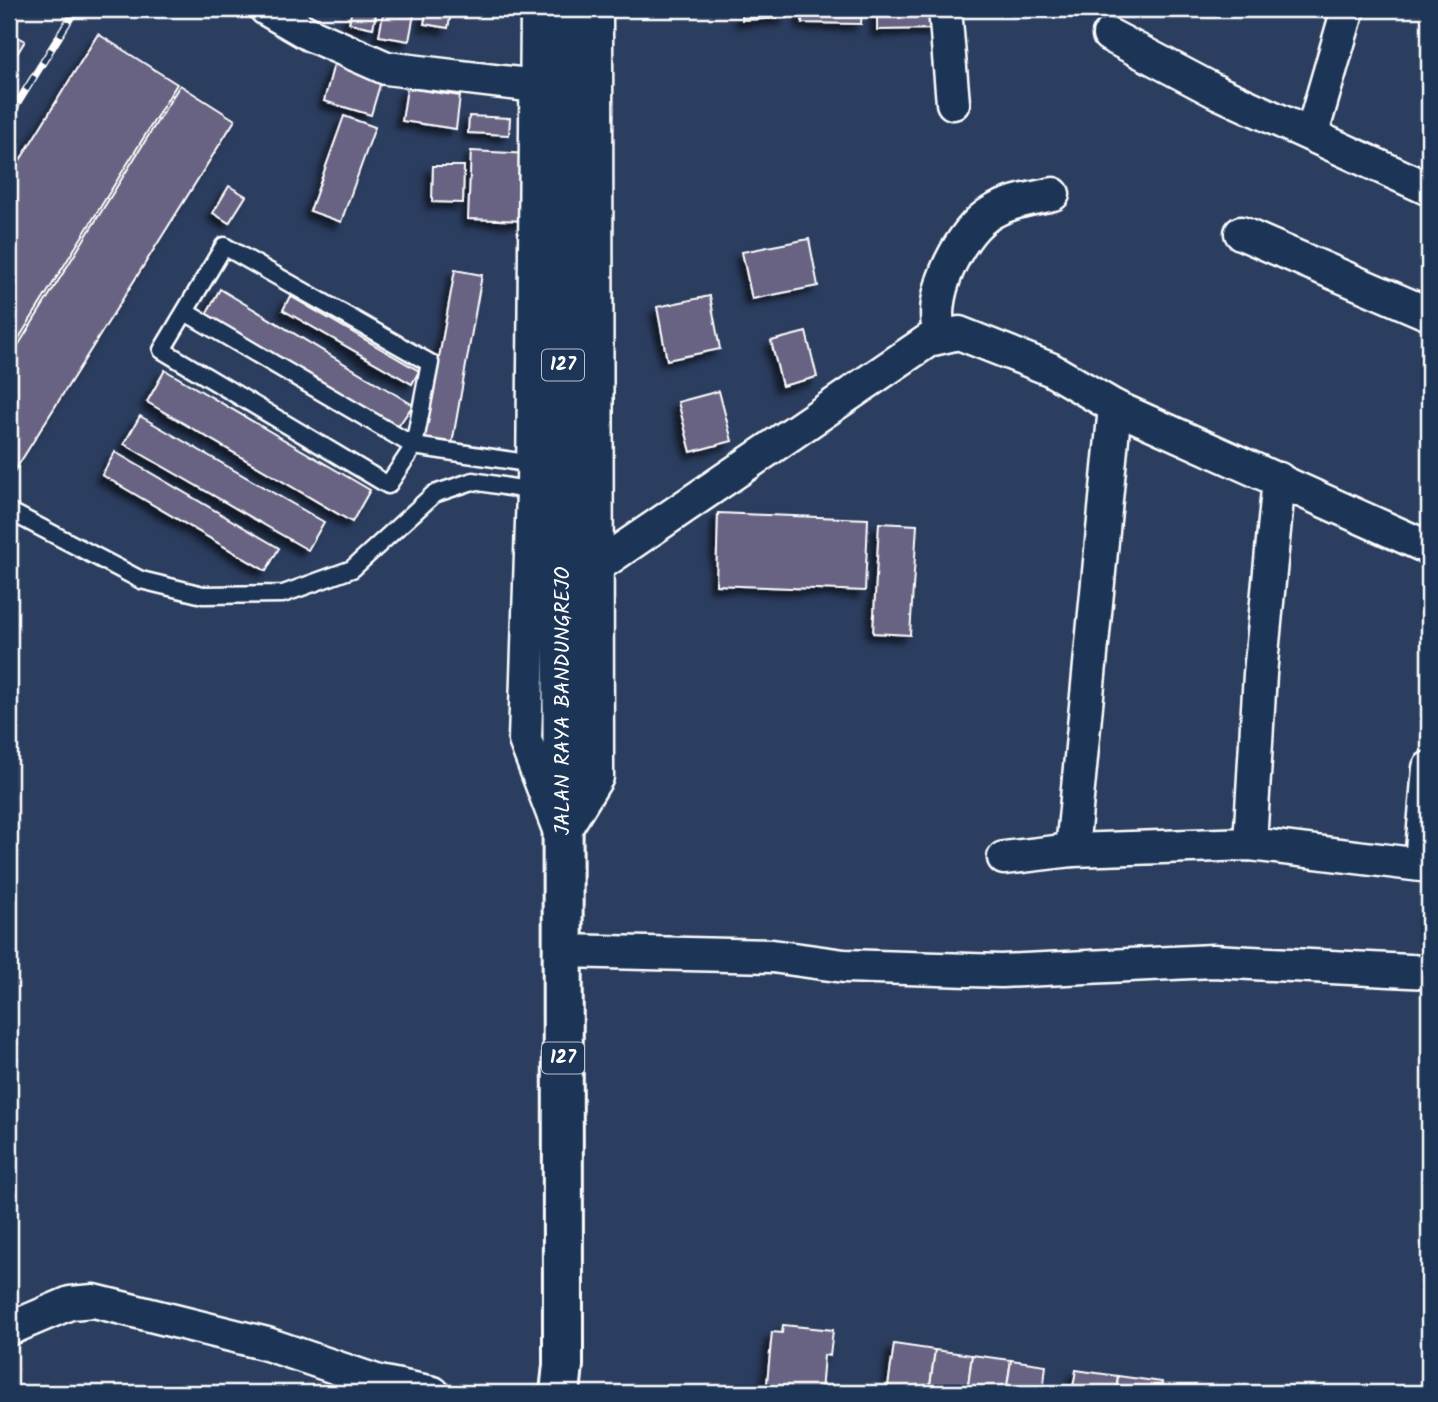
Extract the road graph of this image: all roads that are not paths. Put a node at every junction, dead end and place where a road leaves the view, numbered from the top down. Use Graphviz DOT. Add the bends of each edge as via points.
graph roads {
  1 [pos="537,9"];
  2 [pos="562,9"];
  3 [pos="596,9"];
  4 [pos="945,9"];
  5 [pos="1348,9"];
  6 [pos="270,10"];
  7 [pos="1109,35"];
  8 [pos="536,86"];
  9 [pos="953,103"];
  10 [pos="1311,133"];
  11 [pos="1429,189"];
  12 [pos="1052,194"];
  13 [pos="1241,233"];
  14 [pos="187,313"];
  15 [pos="1429,314"];
  16 [pos="941,335"];
  17 [pos="1115,407"];
  18 [pos="414,446"];
  19 [pos="533,477"];
  20 [pos="1279,479"];
  21 [pos="9,510"];
  22 [pos="1429,548"];
  23 [pos="596,567"];
  24 [pos="1429,768"];
  25 [pos="562,834"];
  26 [pos="1250,844"];
  27 [pos="1072,850"];
  28 [pos="1003,859"];
  29 [pos="1425,865"];
  30 [pos="563,951"];
  31 [pos="1429,972"];
  32 [pos="9,1329"];
  33 [pos="379,1388"];
  34 [pos="433,1393"];
  35 [pos="560,1393"];
  1 -- 8 [label="street"];
  2 -- 25 [label="main road, JALAN RAYA BANDUNGREJO / 127"];
  3 -- 23 [label="street"];
  4 -- 9 [label="street"];
  5 -- 10 [label="street"];
  6 -- 8 [label="street" via="309,34 386,68"];
  7 -- 10 [label="street" via="1217,92"];
  8 -- 19 [label="street"];
  10 -- 11 [label="street"];
  12 -- 16 [label="street" via="1006,206 986,216 972,231 939,291 936,323"];
  13 -- 15 [label="street"];
  14 -- 18 [label="lane"];
  14 -- 18 [label="lane" via="162,350 388,485"];
  14 -- 18 [label="lane" via="224,246 430,363"];
  16 -- 17 [label="street" via="959,332 1050,369"];
  16 -- 23 [label="street"];
  17 -- 20 [label="street"];
  17 -- 27 [label="street"];
  18 -- 19 [label="lane"];
  19 -- 21 [label="lane" via="474,481 434,494 352,569 283,594 203,595 141,580"];
  19 -- 25 [label="street" via="525,740"];
  20 -- 22 [label="street"];
  20 -- 26 [label="street"];
  23 -- 25 [label="street" via="597,776"];
  24 -- 29 [label="street"];
  25 -- 30 [label="main road, JALAN RAYA BANDUNGREJO / 127"];
  26 -- 27 [label="street"];
  26 -- 29 [label="street"];
  27 -- 28 [label="street"];
  30 -- 31 [label="street" via="772,956 844,966 1001,971 1213,961"];
  30 -- 35 [label="main road, JALAN RAYA BANDUNGREJO / 127" via="564,1365"];
  32 -- 33 [label="street" via="70,1303 94,1301 267,1344"];
  33 -- 34 [label="street"];
}
